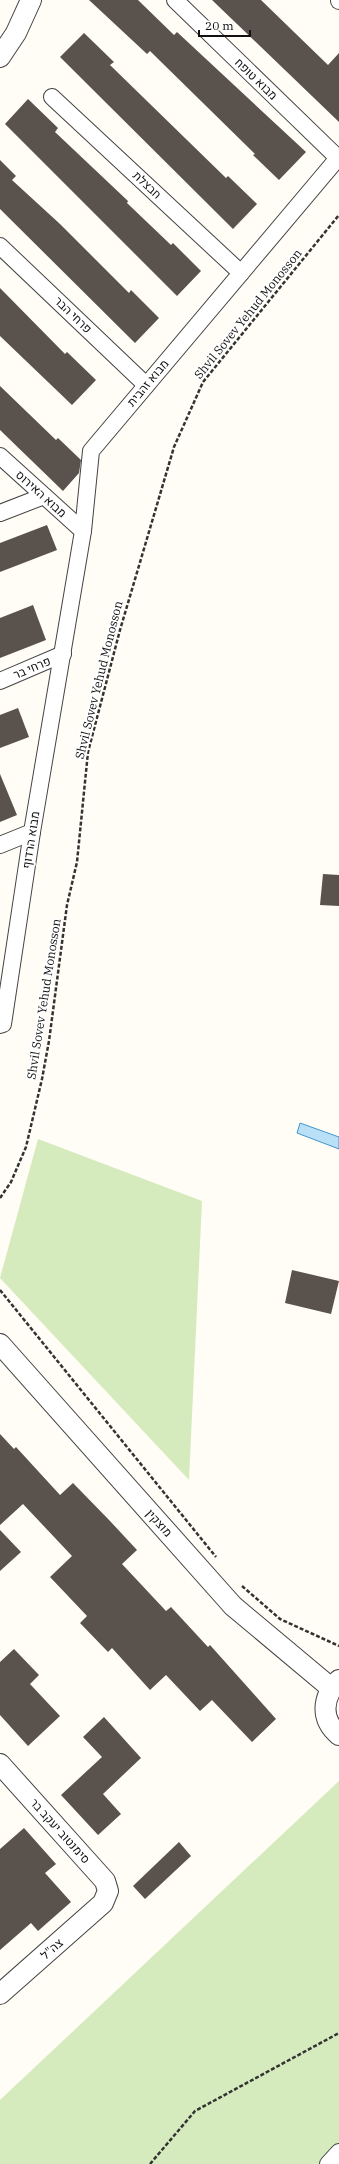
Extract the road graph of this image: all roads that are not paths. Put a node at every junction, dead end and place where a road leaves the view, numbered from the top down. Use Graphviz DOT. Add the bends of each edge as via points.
graph roads {
  1 [pos="31,0"];
  2 [pos="175,0"];
  3 [pos="0,58"];
  4 [pos="52,97"];
  5 [pos="338,158"];
  6 [pos="0,246"];
  7 [pos="241,272"];
  8 [pos="146,385"];
  9 [pos="0,456"];
  10 [pos="44,496"];
  11 [pos="0,513"];
  12 [pos="82,531"];
  13 [pos="63,654"];
  14 [pos="0,681"];
  15 [pos="32,832"];
  16 [pos="0,845"];
  17 [pos="0,1025"];
  18 [pos="0,1344"];
  19 [pos="335,1684"];
  20 [pos="339,1735"];
  21 [pos="0,1764"];
  22 [pos="104,1903"];
  23 [pos="0,1994"];
  24 [pos="339,2152"];
  25 [pos="328,2164"];
  1 -- 3 [label="street" via="16,33"];
  2 -- 5 [label="street, מבוא טופח"];
  4 -- 7 [label="street, חבצלת"];
  5 -- 7 [label="street, מבוא זהבית"];
  6 -- 8 [label="street, פרחי הבר"];
  7 -- 8 [label="street, מבוא זהבית"];
  8 -- 12 [label="street, מבוא זהבית" via="91,450"];
  9 -- 10 [label="street, מבוא האירוס"];
  10 -- 11 [label="street"];
  10 -- 12 [label="street, מבוא האירוס"];
  12 -- 13 [label="street, מבוא זהבית"];
  13 -- 14 [label="street, פרחי בר"];
  13 -- 15 [label="street, מבוא הרדוף"];
  15 -- 16 [label="street"];
  15 -- 17 [label="street, מבוא הרדוף" via="3,1024"];
  18 -- 19 [label="street, מוצקין" via="233,1606"];
  19 -- 20 [label="street" via="326,1697 325,1711 328,1722"];
  21 -- 22 [label="street, סימנטוב יעקב בר" via="105,1881 108,1891"];
  22 -- 23 [label="street, צה\"ל"];
  24 -- 25 [label="street"];
}
